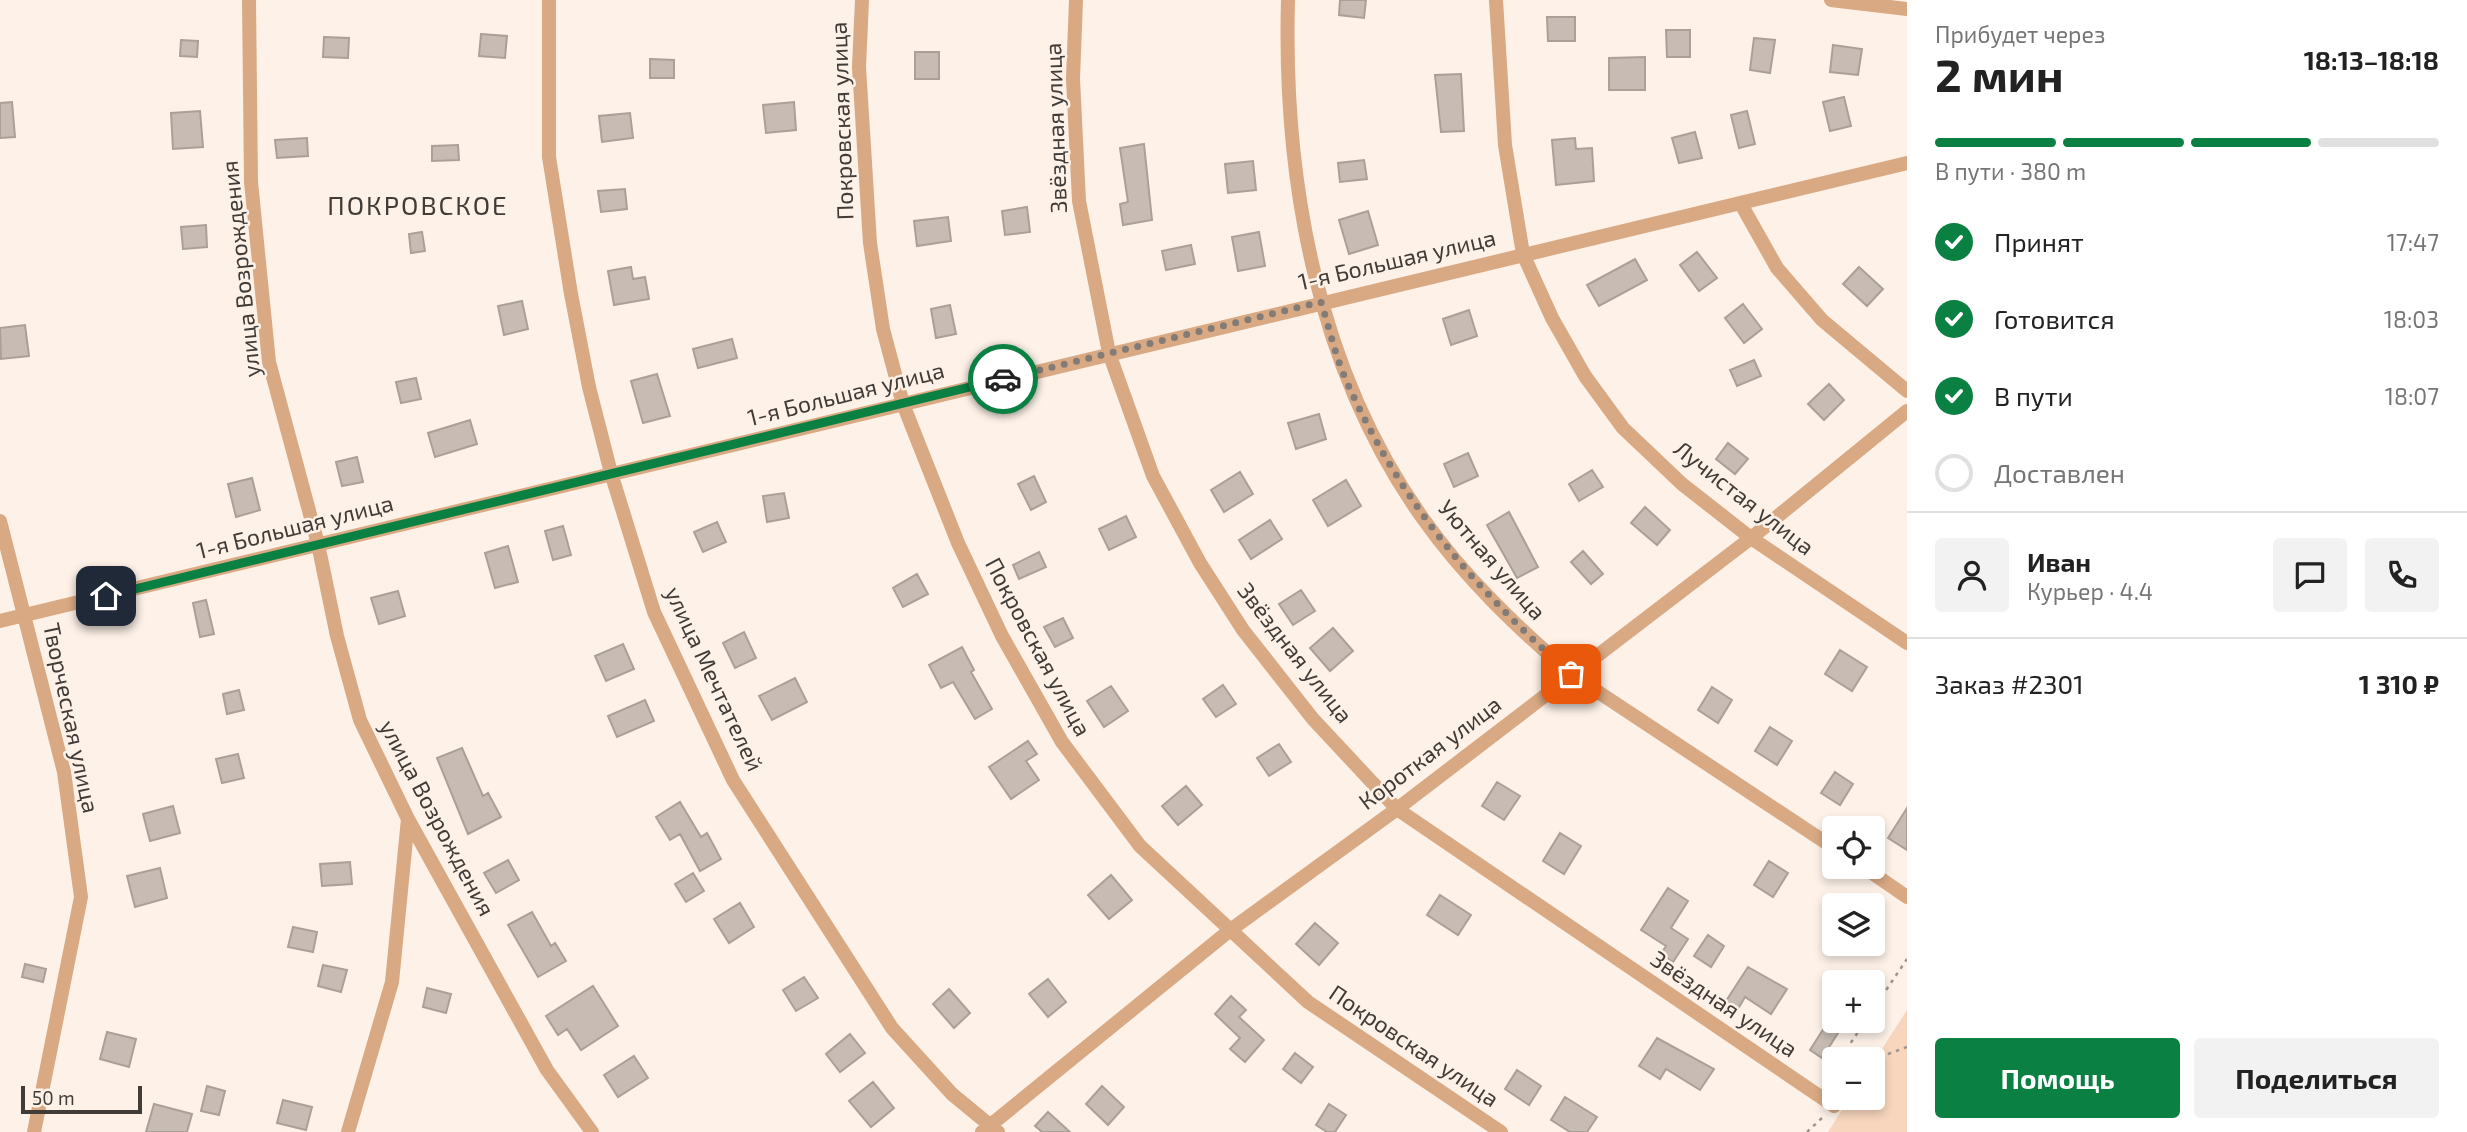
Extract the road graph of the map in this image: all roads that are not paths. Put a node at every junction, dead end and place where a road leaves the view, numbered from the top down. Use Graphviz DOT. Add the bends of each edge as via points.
graph roads {
  1 [pos="249,0"];
  2 [pos="549,0"];
  3 [pos="862,0"];
  4 [pos="1076,0"];
  5 [pos="1288,0"];
  6 [pos="1496,0"];
  7 [pos="1831,0"];
  8 [pos="1907,9"];
  9 [pos="1907,163"];
  10 [pos="1741,204"];
  11 [pos="1523,254"];
  12 [pos="1321,302"];
  13 [pos="1109,353"];
  14 [pos="1907,391"];
  15 [pos="903,404"];
  16 [pos="1907,411"];
  17 [pos="611,473"];
  18 [pos="0,522"];
  19 [pos="1751,538"];
  20 [pos="318,544"];
  21 [pos="26,615"];
  22 [pos="0,621"];
  23 [pos="1907,643"];
  24 [pos="1571,674"];
  25 [pos="1397,809"];
  26 [pos="408,820"];
  27 [pos="1822,840"];
  28 [pos="1881,879"];
  29 [pos="1907,897"];
  30 [pos="1229,931"];
  31 [pos="1822,1097"];
  32 [pos="990,1130"];
  33 [pos="34,1132"];
  34 [pos="348,1132"];
  35 [pos="592,1132"];
  36 [pos="1501,1132"];
  1 -- 20 [label="street, улица Возрождения" via="251,182 269,362"];
  2 -- 17 [label="street, улица Мечтателей" via="550,157 586,374"];
  3 -- 15 [label="street, Покровская улица" via="859,66 870,243 883,330"];
  4 -- 13 [label="street, Звёздная улица" via="1073,79 1079,201"];
  5 -- 12 [label="street, Уютная улица" via="1293,161"];
  6 -- 11 [label="street, Лучистая улица" via="1505,145"];
  7 -- 8 [label="street"];
  9 -- 10 [label="street, 1-я Большая улица"];
  10 -- 11 [label="street, 1-я Большая улица"];
  10 -- 14 [label="street" via="1777,268 1822,320"];
  11 -- 12 [label="street, 1-я Большая улица"];
  11 -- 19 [label="street, Лучистая улица" via="1585,376 1623,428 1682,484"];
  12 -- 13 [label="street, 1-я Большая улица"];
  12 -- 24 [label="street, Уютная улица" via="1344,376 1382,453 1424,520 1466,573"];
  13 -- 15 [label="street, 1-я Большая улица"];
  13 -- 25 [label="street, Звёздная улица" via="1153,476 1200,563 1243,630 1313,719"];
  15 -- 17 [label="street, 1-я Большая улица"];
  15 -- 30 [label="street, Покровская улица" via="958,543 1002,636 1062,742 1140,846"];
  16 -- 19 [label="street, Короткая улица"];
  17 -- 20 [label="street, 1-я Большая улица"];
  17 -- 32 [label="street, улица Мечтателей" via="654,612 733,780 892,1028"];
  18 -- 21 [label="street, Творческая улица"];
  19 -- 23 [label="street, Лучистая улица"];
  19 -- 24 [label="street, Короткая улица"];
  20 -- 21 [label="street, 1-я Большая улица"];
  20 -- 26 [label="street, улица Возрождения" via="360,720"];
  21 -- 22 [label="street, 1-я Большая улица"];
  21 -- 33 [label="street, Творческая улица" via="64,772 80,897"];
  24 -- 25 [label="street, Короткая улица"];
  24 -- 27 [label="street, Уютная улица"];
  25 -- 30 [label="street, Короткая улица"];
  25 -- 31 [label="street, Звёздная улица"];
  26 -- 34 [label="street" via="392,982"];
  26 -- 35 [label="street, улица Возрождения" via="547,1070"];
  28 -- 29 [label="street"];
  30 -- 32 [label="street, Короткая улица"];
  30 -- 36 [label="street, Покровская улица" via="1308,1002"];
}
